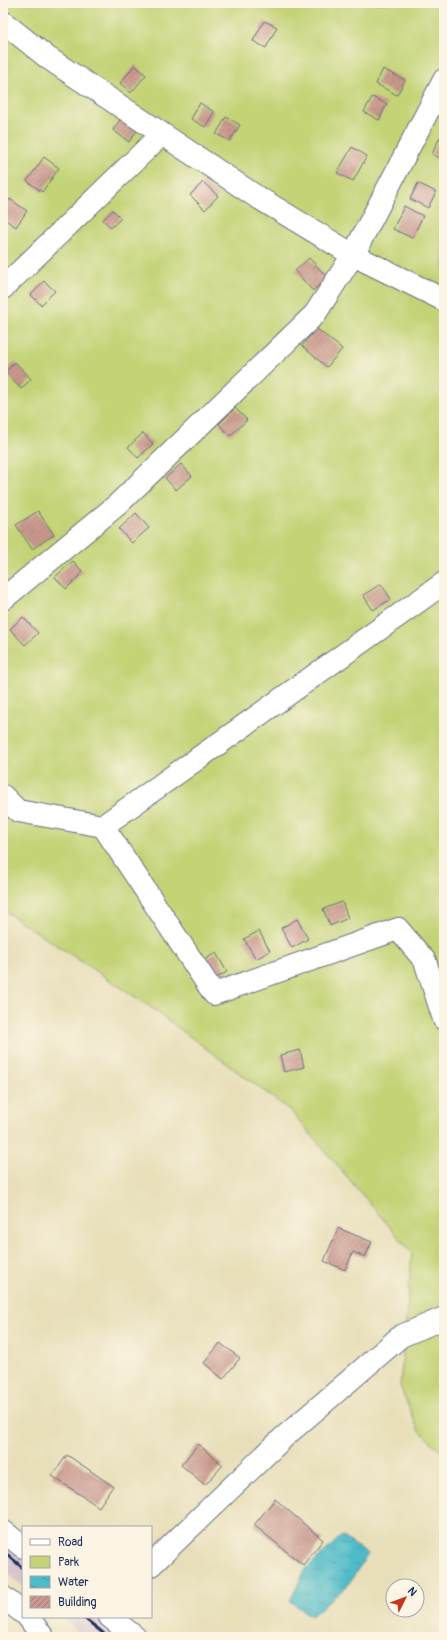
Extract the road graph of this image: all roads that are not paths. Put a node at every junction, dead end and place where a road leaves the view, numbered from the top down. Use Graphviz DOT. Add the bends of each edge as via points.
graph roads {
  1 [pos="3,22"];
  2 [pos="444,80"];
  3 [pos="162,134"];
  4 [pos="353,255"];
  5 [pos="3,288"];
  6 [pos="444,300"];
  7 [pos="444,582"];
  8 [pos="3,599"];
  9 [pos="3,796"];
  10 [pos="103,826"];
  11 [pos="444,1019"];
  12 [pos="444,1318"];
  13 [pos="3,1531"];
  14 [pos="22,1546"];
  15 [pos="152,1563"];
  16 [pos="3,1597"];
  17 [pos="22,1612"];
  18 [pos="29,1618"];
  19 [pos="111,1618"];
  20 [pos="43,1637"];
  21 [pos="135,1637"];
  1 -- 3 [label="street" via="48,58"];
  2 -- 4 [label="street"];
  3 -- 4 [label="street" via="254,195"];
  3 -- 5 [label="street"];
  4 -- 6 [label="street"];
  4 -- 8 [label="street" via="315,314 117,505"];
  7 -- 10 [label="street"];
  9 -- 10 [label="street" via="18,811"];
  10 -- 11 [label="street" via="214,994 398,929 425,961"];
  12 -- 15 [label="street" via="401,1336 284,1437"];
  13 -- 14 [label="street"];
  16 -- 17 [label="street"];
  18 -- 20 [label="street"];
  19 -- 21 [label="street"];
}
